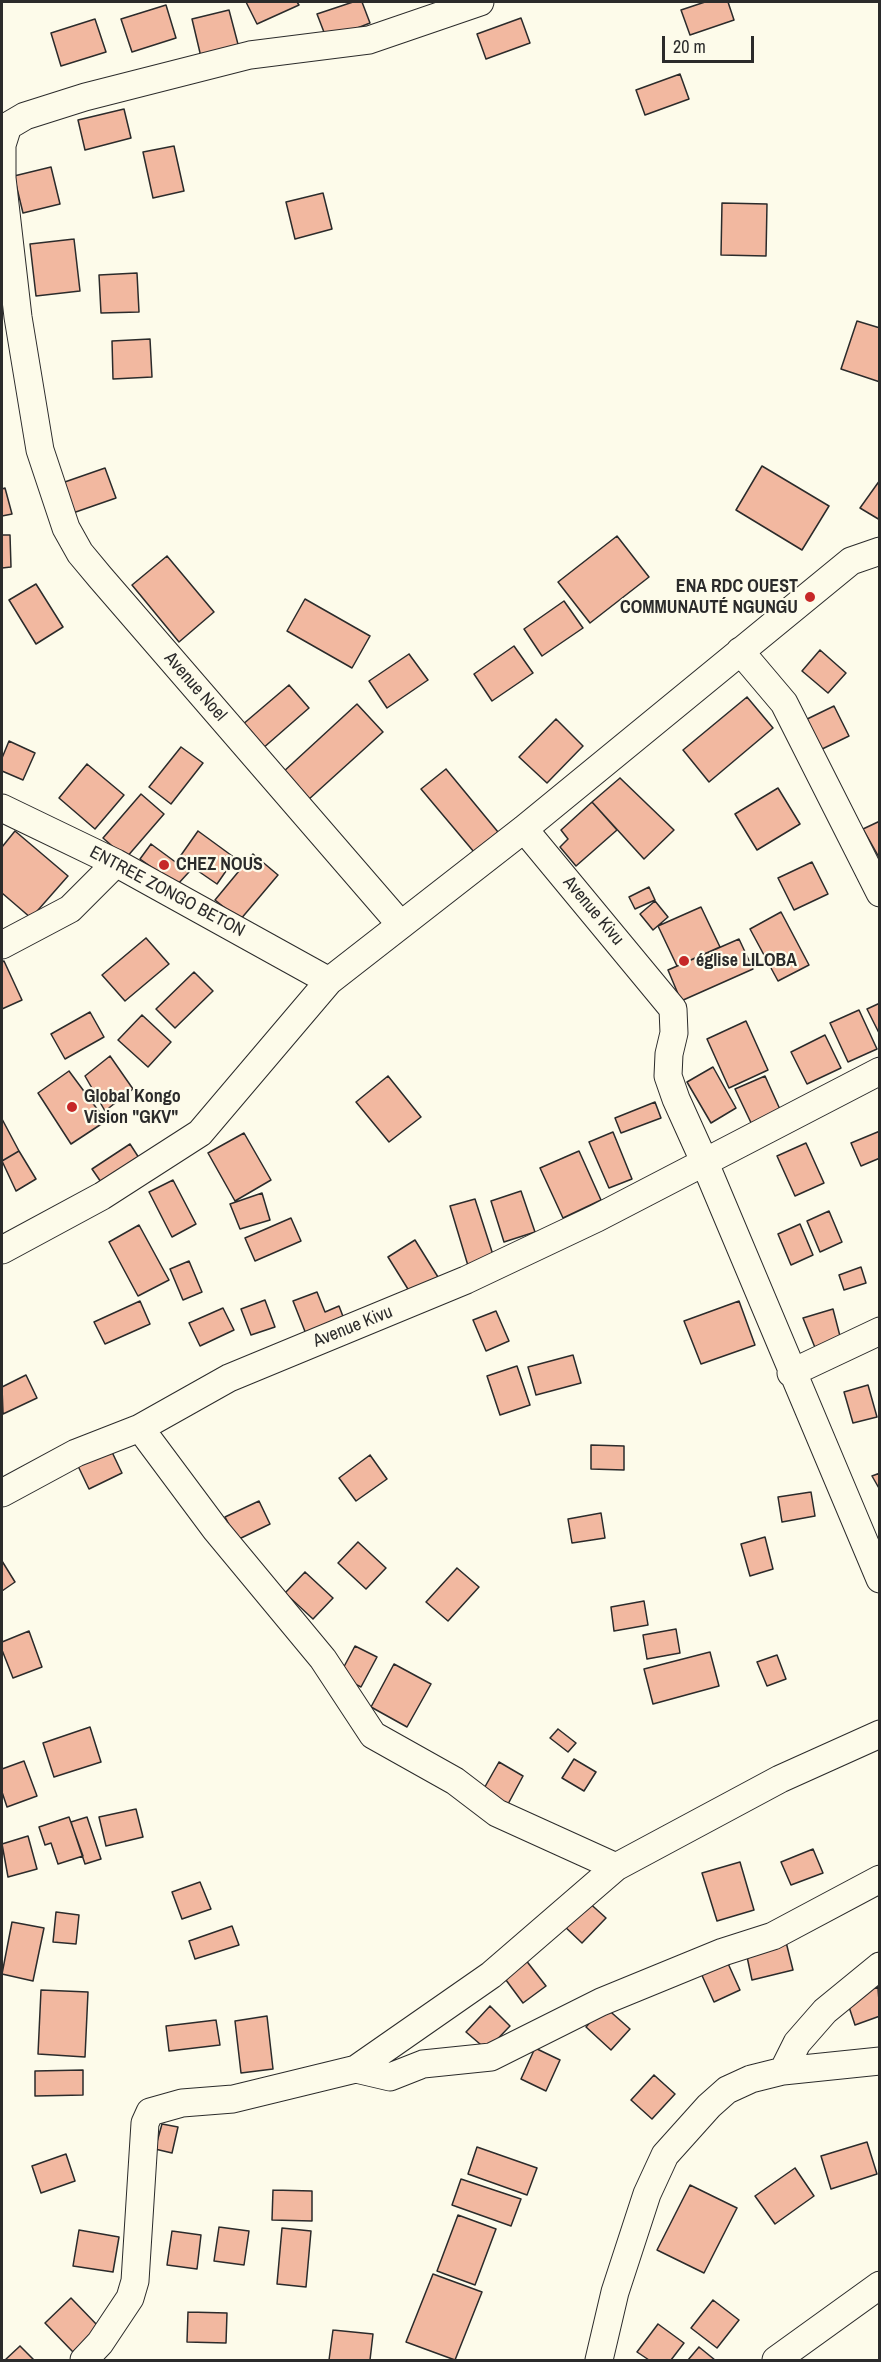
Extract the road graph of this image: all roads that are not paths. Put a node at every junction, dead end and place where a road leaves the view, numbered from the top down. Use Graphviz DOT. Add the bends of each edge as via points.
graph roads {
  1 [pos="480,2"];
  2 [pos="2,144"];
  3 [pos="879,551"];
  4 [pos="740,651"];
  5 [pos="2,808"];
  6 [pos="524,829"];
  7 [pos="116,863"];
  8 [pos="879,893"];
  9 [pos="401,925"];
  10 [pos="2,945"];
  11 [pos="329,981"];
  12 [pos="879,1071"];
  13 [pos="705,1161"];
  14 [pos="3,1250"];
  15 [pos="879,1331"];
  16 [pos="792,1373"];
  17 [pos="140,1428"];
  18 [pos="2,1493"];
  19 [pos="879,1579"];
  20 [pos="879,1734"];
  21 [pos="616,1867"];
  22 [pos="879,1879"];
  23 [pos="879,1966"];
  24 [pos="879,2061"];
  25 [pos="356,2069"];
  26 [pos="783,2071"];
  27 [pos="879,2285"];
  28 [pos="84,2361"];
  29 [pos="599,2361"];
  30 [pos="776,2361"];
  1 -- 2 [label="street" via="369,40 250,55 85,97 25,116 8,126"];
  2 -- 9 [label="street, Avenue Noel" via="2,178 18,317 40,450 66,528 80,553"];
  3 -- 4 [label="street" via="850,561"];
  4 -- 6 [label="street"];
  4 -- 8 [label="street" via="784,703"];
  5 -- 7 [label="street, ENTREE ZONGO BETON"];
  6 -- 9 [label="street"];
  6 -- 13 [label="street, Avenue Kivu" via="673,1009 668,1076"];
  7 -- 10 [label="street" via="70,909"];
  7 -- 11 [label="street, ENTREE ZONGO BETON"];
  9 -- 11 [label="street"];
  11 -- 14 [label="street" via="200,1134 102,1196"];
  12 -- 13 [label="street, Avenue Kivu"];
  13 -- 16 [label="street"];
  13 -- 17 [label="street, Avenue Kivu" via="466,1280 229,1378"];
  15 -- 16 [label="street"];
  16 -- 19 [label="street"];
  17 -- 18 [label="street, Avenue Kivu" via="76,1453"];
  17 -- 21 [label="street" via="216,1530 323,1659 373,1735 455,1781 497,1813"];
  20 -- 21 [label="street" via="780,1779"];
  21 -- 25 [label="street" via="491,1975"];
  22 -- 25 [label="street" via="773,1936 601,2002 491,2056 423,2064 390,2077"];
  23 -- 26 [label="street" via="825,2011 797,2043"];
  24 -- 26 [label="street"];
  25 -- 28 [label="street" via="233,2099 182,2103 150,2112 145,2123 135,2281 124,2307"];
  26 -- 29 [label="street" via="727,2090 665,2156 632,2236"];
  27 -- 30 [label="street"];
}
